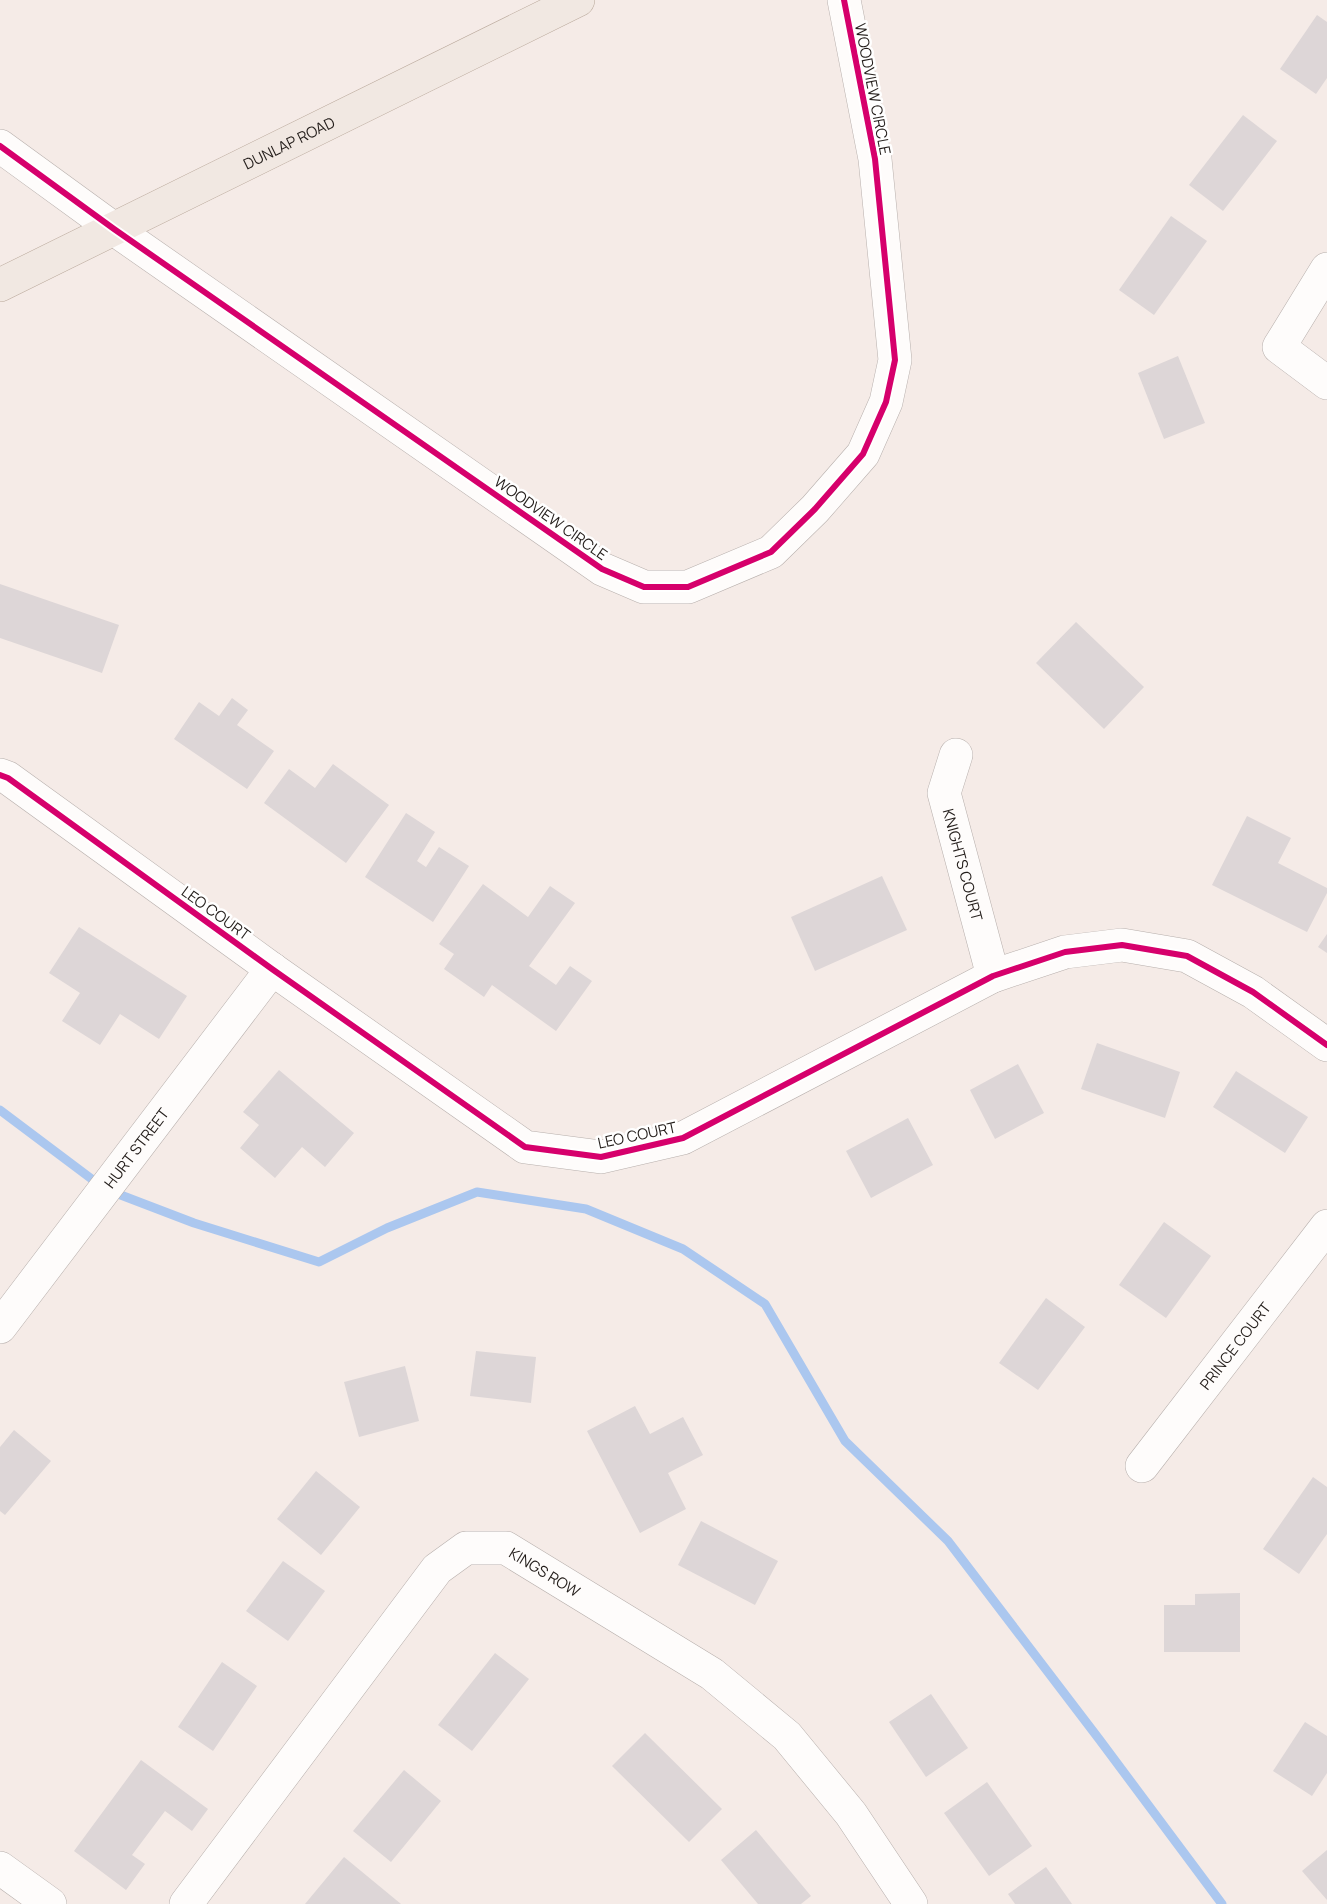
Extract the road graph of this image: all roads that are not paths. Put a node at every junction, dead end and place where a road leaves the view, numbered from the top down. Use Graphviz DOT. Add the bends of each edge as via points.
graph roads {
  1 [pos="579,0"];
  2 [pos="844,0"];
  3 [pos="0,146"];
  4 [pos="114,229"];
  5 [pos="1327,269"];
  6 [pos="0,285"];
  7 [pos="1327,382"];
  8 [pos="956,755"];
  9 [pos="0,775"];
  10 [pos="272,969"];
  11 [pos="993,976"];
  12 [pos="1327,1045"];
  13 [pos="1327,1226"];
  14 [pos="0,1327"];
  15 [pos="1142,1466"];
  16 [pos="0,1868"];
  17 [pos="50,1904"];
  18 [pos="186,1904"];
  19 [pos="911,1904"];
  1 -- 4 [label="main road, DUNLAP ROAD"];
  2 -- 4 [label="street, WOODVIEW CIRCLE" via="875,159 896,360 886,402 863,454 771,552 688,587 644,587 602,569"];
  3 -- 4 [label="street, WOODVIEW CIRCLE"];
  4 -- 6 [label="main road, DUNLAP ROAD"];
  5 -- 7 [label="street" via="1279,347"];
  8 -- 11 [label="street, KNIGHTS COURT" via="944,793"];
  9 -- 10 [label="street, LEO COURT"];
  10 -- 11 [label="street, LEO COURT" via="525,1147 601,1157 683,1138"];
  10 -- 14 [label="street, HURT STREET"];
  11 -- 12 [label="street, LEO COURT" via="1065,952 1122,945 1187,956 1253,992"];
  13 -- 15 [label="street, PRINCE COURT"];
  16 -- 17 [label="street"];
  18 -- 19 [label="street, KINGS ROW" via="437,1569 466,1548 506,1548 712,1674 787,1736 850,1814"];
}
